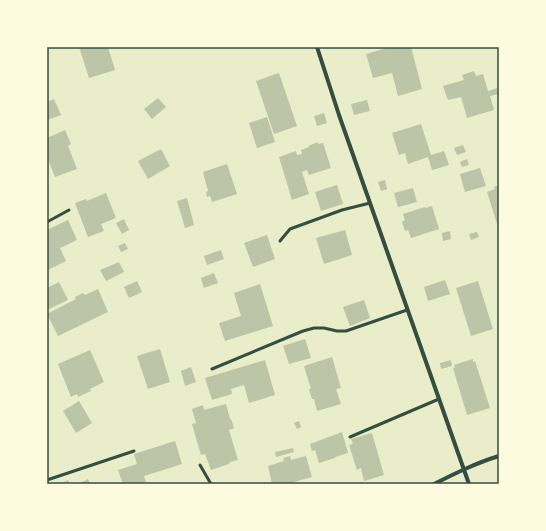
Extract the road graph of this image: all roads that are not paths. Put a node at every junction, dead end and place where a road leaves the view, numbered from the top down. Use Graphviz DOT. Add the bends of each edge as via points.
graph roads {
  1 [pos="317,47"];
  2 [pos="370,203"];
  3 [pos="69,210"];
  4 [pos="47,222"];
  5 [pos="280,241"];
  6 [pos="407,310"];
  7 [pos="212,369"];
  8 [pos="439,399"];
  9 [pos="350,437"];
  10 [pos="134,451"];
  11 [pos="499,456"];
  12 [pos="200,465"];
  13 [pos="464,469"];
  14 [pos="47,480"];
  15 [pos="211,484"];
  16 [pos="434,484"];
  17 [pos="469,484"];
  1 -- 2 [label="street"];
  2 -- 5 [label="lane" via="290,229"];
  2 -- 6 [label="street"];
  3 -- 4 [label="lane"];
  6 -- 7 [label="lane" via="346,331 324,328 302,331"];
  6 -- 8 [label="street"];
  8 -- 9 [label="lane"];
  8 -- 13 [label="street"];
  10 -- 14 [label="lane"];
  11 -- 13 [label="street"];
  12 -- 15 [label="lane"];
  13 -- 16 [label="street"];
  13 -- 17 [label="street"];
}
